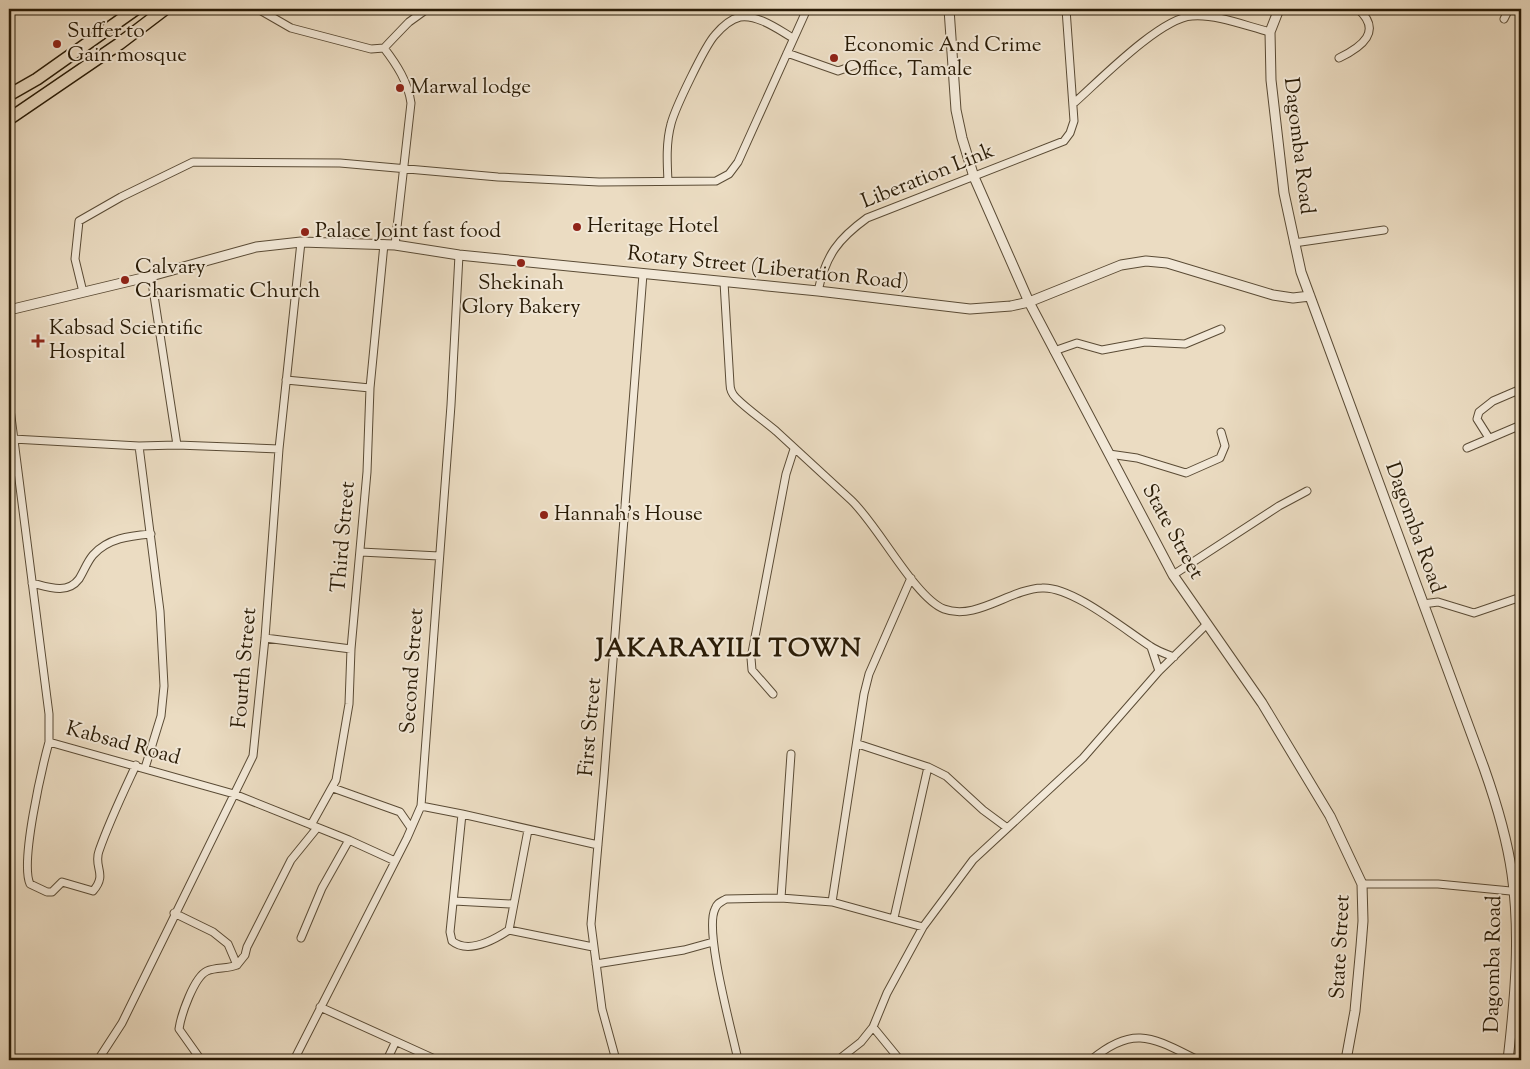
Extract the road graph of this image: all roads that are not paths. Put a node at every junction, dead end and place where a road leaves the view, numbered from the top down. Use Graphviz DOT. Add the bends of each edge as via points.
graph roads {
  1 [pos="19,9"];
  2 [pos="136,9"];
  3 [pos="165,9"];
  4 [pos="258,9"];
  5 [pos="427,9"];
  6 [pos="807,9"];
  7 [pos="948,9"];
  8 [pos="1066,9"];
  9 [pos="1279,9"];
  10 [pos="1358,9"];
  11 [pos="1509,9"];
  12 [pos="9,11"];
  13 [pos="1504,20"];
  14 [pos="1270,32"];
  15 [pos="793,38"];
  16 [pos="384,48"];
  17 [pos="787,53"];
  18 [pos="1339,58"];
  19 [pos="855,65"];
  20 [pos="9,96"];
  21 [pos="1073,104"];
  22 [pos="9,119"];
  23 [pos="405,170"];
  24 [pos="974,177"];
  25 [pos="668,181"];
  26 [pos="1384,230"];
  27 [pos="301,242"];
  28 [pos="1294,243"];
  29 [pos="384,244"];
  30 [pos="395,245"];
  31 [pos="459,255"];
  32 [pos="643,274"];
  33 [pos="151,276"];
  34 [pos="724,282"];
  35 [pos="818,291"];
  36 [pos="83,292"];
  37 [pos="1310,296"];
  38 [pos="1029,302"];
  39 [pos="9,310"];
  40 [pos="1222,329"];
  41 [pos="1054,351"];
  42 [pos="286,380"];
  43 [pos="370,388"];
  44 [pos="1521,389"];
  45 [pos="9,401"];
  46 [pos="1521,425"];
  47 [pos="1221,432"];
  48 [pos="1489,438"];
  49 [pos="13,439"];
  50 [pos="176,445"];
  51 [pos="139,446"];
  52 [pos="1467,448"];
  53 [pos="279,449"];
  54 [pos="794,449"];
  55 [pos="1109,454"];
  56 [pos="1307,491"];
  57 [pos="151,534"];
  58 [pos="361,552"];
  59 [pos="439,556"];
  60 [pos="1172,575"];
  61 [pos="911,578"];
  62 [pos="32,583"];
  63 [pos="1521,597"];
  64 [pos="1423,604"];
  65 [pos="1207,624"];
  66 [pos="265,638"];
  67 [pos="1151,647"];
  68 [pos="351,649"];
  69 [pos="1174,657"];
  70 [pos="1159,670"];
  71 [pos="773,694"];
  72 [pos="49,742"];
  73 [pos="858,744"];
  74 [pos="791,754"];
  75 [pos="136,765"];
  76 [pos="928,767"];
  77 [pos="145,768"];
  78 [pos="333,788"];
  79 [pos="234,794"];
  80 [pos="421,806"];
  81 [pos="462,814"];
  82 [pos="314,826"];
  83 [pos="1006,827"];
  84 [pos="411,828"];
  85 [pos="528,830"];
  86 [pos="349,840"];
  87 [pos="598,845"];
  88 [pos="395,861"];
  89 [pos="1362,884"];
  90 [pos="1518,892"];
  91 [pos="782,898"];
  92 [pos="454,901"];
  93 [pos="832,902"];
  94 [pos="512,904"];
  95 [pos="174,913"];
  96 [pos="894,918"];
  97 [pos="923,927"];
  98 [pos="509,930"];
  99 [pos="301,938"];
  100 [pos="713,942"];
  101 [pos="593,947"];
  102 [pos="596,964"];
  103 [pos="238,965"];
  104 [pos="320,1007"];
  105 [pos="874,1027"];
  106 [pos="395,1043"];
  107 [pos="98,1060"];
  108 [pos="201,1060"];
  109 [pos="294,1060"];
  110 [pos="387,1060"];
  111 [pos="437,1060"];
  112 [pos="616,1060"];
  113 [pos="738,1060"];
  114 [pos="838,1060"];
  115 [pos="900,1060"];
  116 [pos="1091,1060"];
  117 [pos="1198,1060"];
  118 [pos="1346,1060"];
  119 [pos="1508,1060"];
  1 -- 12 [label="street"];
  2 -- 20 [label="highway"];
  3 -- 22 [label="highway"];
  4 -- 16 [label="street" via="291,28 372,49"];
  5 -- 16 [label="street"];
  6 -- 15 [label="street"];
  7 -- 24 [label="street, State Street" via="956,110"];
  8 -- 21 [label="street"];
  9 -- 14 [label="street, Dagomba Road"];
  10 -- 18 [label="street" via="1370,24 1368,33 1363,43"];
  11 -- 13 [label="street"];
  14 -- 21 [label="street" via="1194,15 1170,22"];
  14 -- 28 [label="street, Dagomba Road" via="1271,80 1284,193"];
  15 -- 17 [label="street"];
  15 -- 25 [label="street" via="752,18 740,17 714,36 671,124"];
  16 -- 23 [label="street" via="410,91 412,103"];
  17 -- 19 [label="street" via="838,71"];
  17 -- 25 [label="street" via="730,174 716,181"];
  21 -- 24 [label="street, Liberation Link" via="1074,121 1064,141"];
  23 -- 25 [label="street" via="590,182"];
  23 -- 30 [label="street"];
  23 -- 36 [label="street" via="340,163 193,162 185,165 79,221 75,259"];
  24 -- 35 [label="street, Liberation Link" via="868,218 850,231 829,255"];
  24 -- 38 [label="street, State Street"];
  26 -- 28 [label="street"];
  27 -- 29 [label="street, Rotary Street (Liberation Road)"];
  27 -- 33 [label="street, Rotary Street (Liberation Road)" via="256,247"];
  27 -- 42 [label="street, Fourth Street"];
  28 -- 37 [label="street, Dagomba Road"];
  29 -- 30 [label="street, Rotary Street (Liberation Road)"];
  29 -- 43 [label="street, Third Street"];
  30 -- 31 [label="street, Rotary Street (Liberation Road)"];
  31 -- 32 [label="street, Rotary Street (Liberation Road)"];
  31 -- 59 [label="street, Second Street"];
  32 -- 34 [label="street, Rotary Street (Liberation Road)"];
  32 -- 87 [label="street, First Street"];
  33 -- 36 [label="street, Rotary Street (Liberation Road)"];
  33 -- 50 [label="street"];
  34 -- 35 [label="street, Rotary Street (Liberation Road)"];
  34 -- 54 [label="street" via="730,390"];
  35 -- 38 [label="street, Rotary Street (Liberation Road)" via="970,309"];
  36 -- 39 [label="street, Rotary Street (Liberation Road)"];
  37 -- 38 [label="street, Rotary Street (Liberation Road)" via="1273,296 1167,263 1146,261 1122,264"];
  37 -- 64 [label="street, Dagomba Road"];
  38 -- 41 [label="street, State Street"];
  40 -- 41 [label="street" via="1185,344 1145,342 1102,350 1077,343"];
  41 -- 55 [label="street, State Street"];
  42 -- 43 [label="street"];
  42 -- 53 [label="street, Fourth Street"];
  43 -- 58 [label="street, Third Street"];
  44 -- 48 [label="street" via="1493,401 1479,412 1478,419"];
  45 -- 49 [label="street, Kabsad Road"];
  46 -- 48 [label="street"];
  47 -- 55 [label="street" via="1225,446 1220,458 1186,473 1136,458"];
  48 -- 52 [label="street"];
  49 -- 51 [label="street"];
  49 -- 62 [label="street, Kabsad Road"];
  50 -- 51 [label="street"];
  50 -- 53 [label="street"];
  51 -- 57 [label="street"];
  53 -- 66 [label="street, Fourth Street"];
  54 -- 61 [label="street" via="870,519"];
  54 -- 71 [label="street" via="786,474 751,658 752,670"];
  55 -- 60 [label="street, State Street"];
  56 -- 60 [label="street"];
  57 -- 62 [label="street" via="124,536 101,549 72,585 58,590"];
  57 -- 77 [label="street" via="164,686 161,716"];
  58 -- 59 [label="street"];
  58 -- 68 [label="street, Third Street"];
  59 -- 80 [label="street, Second Street"];
  60 -- 65 [label="street, State Street"];
  61 -- 67 [label="street" via="931,601 956,611 976,608 1020,592 1042,588 1057,590 1106,615"];
  61 -- 73 [label="street" via="869,674"];
  62 -- 72 [label="street, Kabsad Road" via="49,714"];
  63 -- 64 [label="street" via="1474,613 1438,602"];
  64 -- 90 [label="street, Dagomba Road" via="1491,788"];
  65 -- 69 [label="street"];
  65 -- 89 [label="street, State Street" via="1262,703 1310,782 1340,833"];
  66 -- 68 [label="street"];
  66 -- 79 [label="street, Fourth Street" via="253,756"];
  67 -- 69 [label="street"];
  67 -- 70 [label="street"];
  68 -- 78 [label="street, Third Street" via="349,704"];
  69 -- 70 [label="street"];
  70 -- 83 [label="street" via="1083,758"];
  72 -- 75 [label="street, Kabsad Road"];
  72 -- 75 [label="street" via="27,860 30,884 48,892 62,882 87,891 98,886 101,871 98,853"];
  73 -- 76 [label="street"];
  73 -- 93 [label="street"];
  74 -- 91 [label="street"];
  75 -- 77 [label="street, Kabsad Road"];
  76 -- 83 [label="street" via="946,776"];
  76 -- 96 [label="street"];
  77 -- 79 [label="street, Kabsad Road"];
  78 -- 82 [label="street, Third Street"];
  78 -- 84 [label="street" via="400,812"];
  79 -- 82 [label="street, Kabsad Road"];
  79 -- 95 [label="street, Fourth Street"];
  80 -- 81 [label="street"];
  80 -- 84 [label="street, Second Street"];
  81 -- 85 [label="street"];
  81 -- 92 [label="street"];
  82 -- 86 [label="street, Kabsad Road"];
  82 -- 103 [label="street, Third Street" via="291,860"];
  83 -- 97 [label="street" via="973,860"];
  84 -- 88 [label="street, Second Street"];
  85 -- 87 [label="street"];
  85 -- 94 [label="street"];
  86 -- 88 [label="street, Kabsad Road"];
  86 -- 99 [label="street" via="322,888"];
  87 -- 101 [label="street, First Street" via="590,924"];
  88 -- 104 [label="street, Second Street"];
  89 -- 90 [label="street" via="1438,884"];
  89 -- 118 [label="street, State Street" via="1364,921"];
  90 -- 119 [label="street, Dagomba Road" via="1516,980"];
  91 -- 93 [label="street"];
  91 -- 100 [label="street" via="718,903 714,910"];
  92 -- 94 [label="street"];
  92 -- 98 [label="street" via="450,932 456,945 482,944"];
  93 -- 96 [label="street"];
  94 -- 98 [label="street"];
  95 -- 103 [label="street" via="224,940"];
  95 -- 107 [label="street, Fourth Street" via="122,1024"];
  96 -- 97 [label="street"];
  97 -- 105 [label="street" via="887,993"];
  98 -- 101 [label="street"];
  100 -- 102 [label="street" via="684,950"];
  100 -- 113 [label="street"];
  101 -- 102 [label="street, First Street"];
  102 -- 112 [label="street, First Street" via="602,1009"];
  103 -- 108 [label="street" via="209,970 199,976 186,1005 179,1030"];
  104 -- 106 [label="street"];
  104 -- 109 [label="street, Second Street"];
  105 -- 114 [label="street"];
  105 -- 115 [label="street"];
  106 -- 110 [label="street"];
  106 -- 111 [label="street"];
  116 -- 117 [label="street" via="1118,1040 1144,1037"];
}
